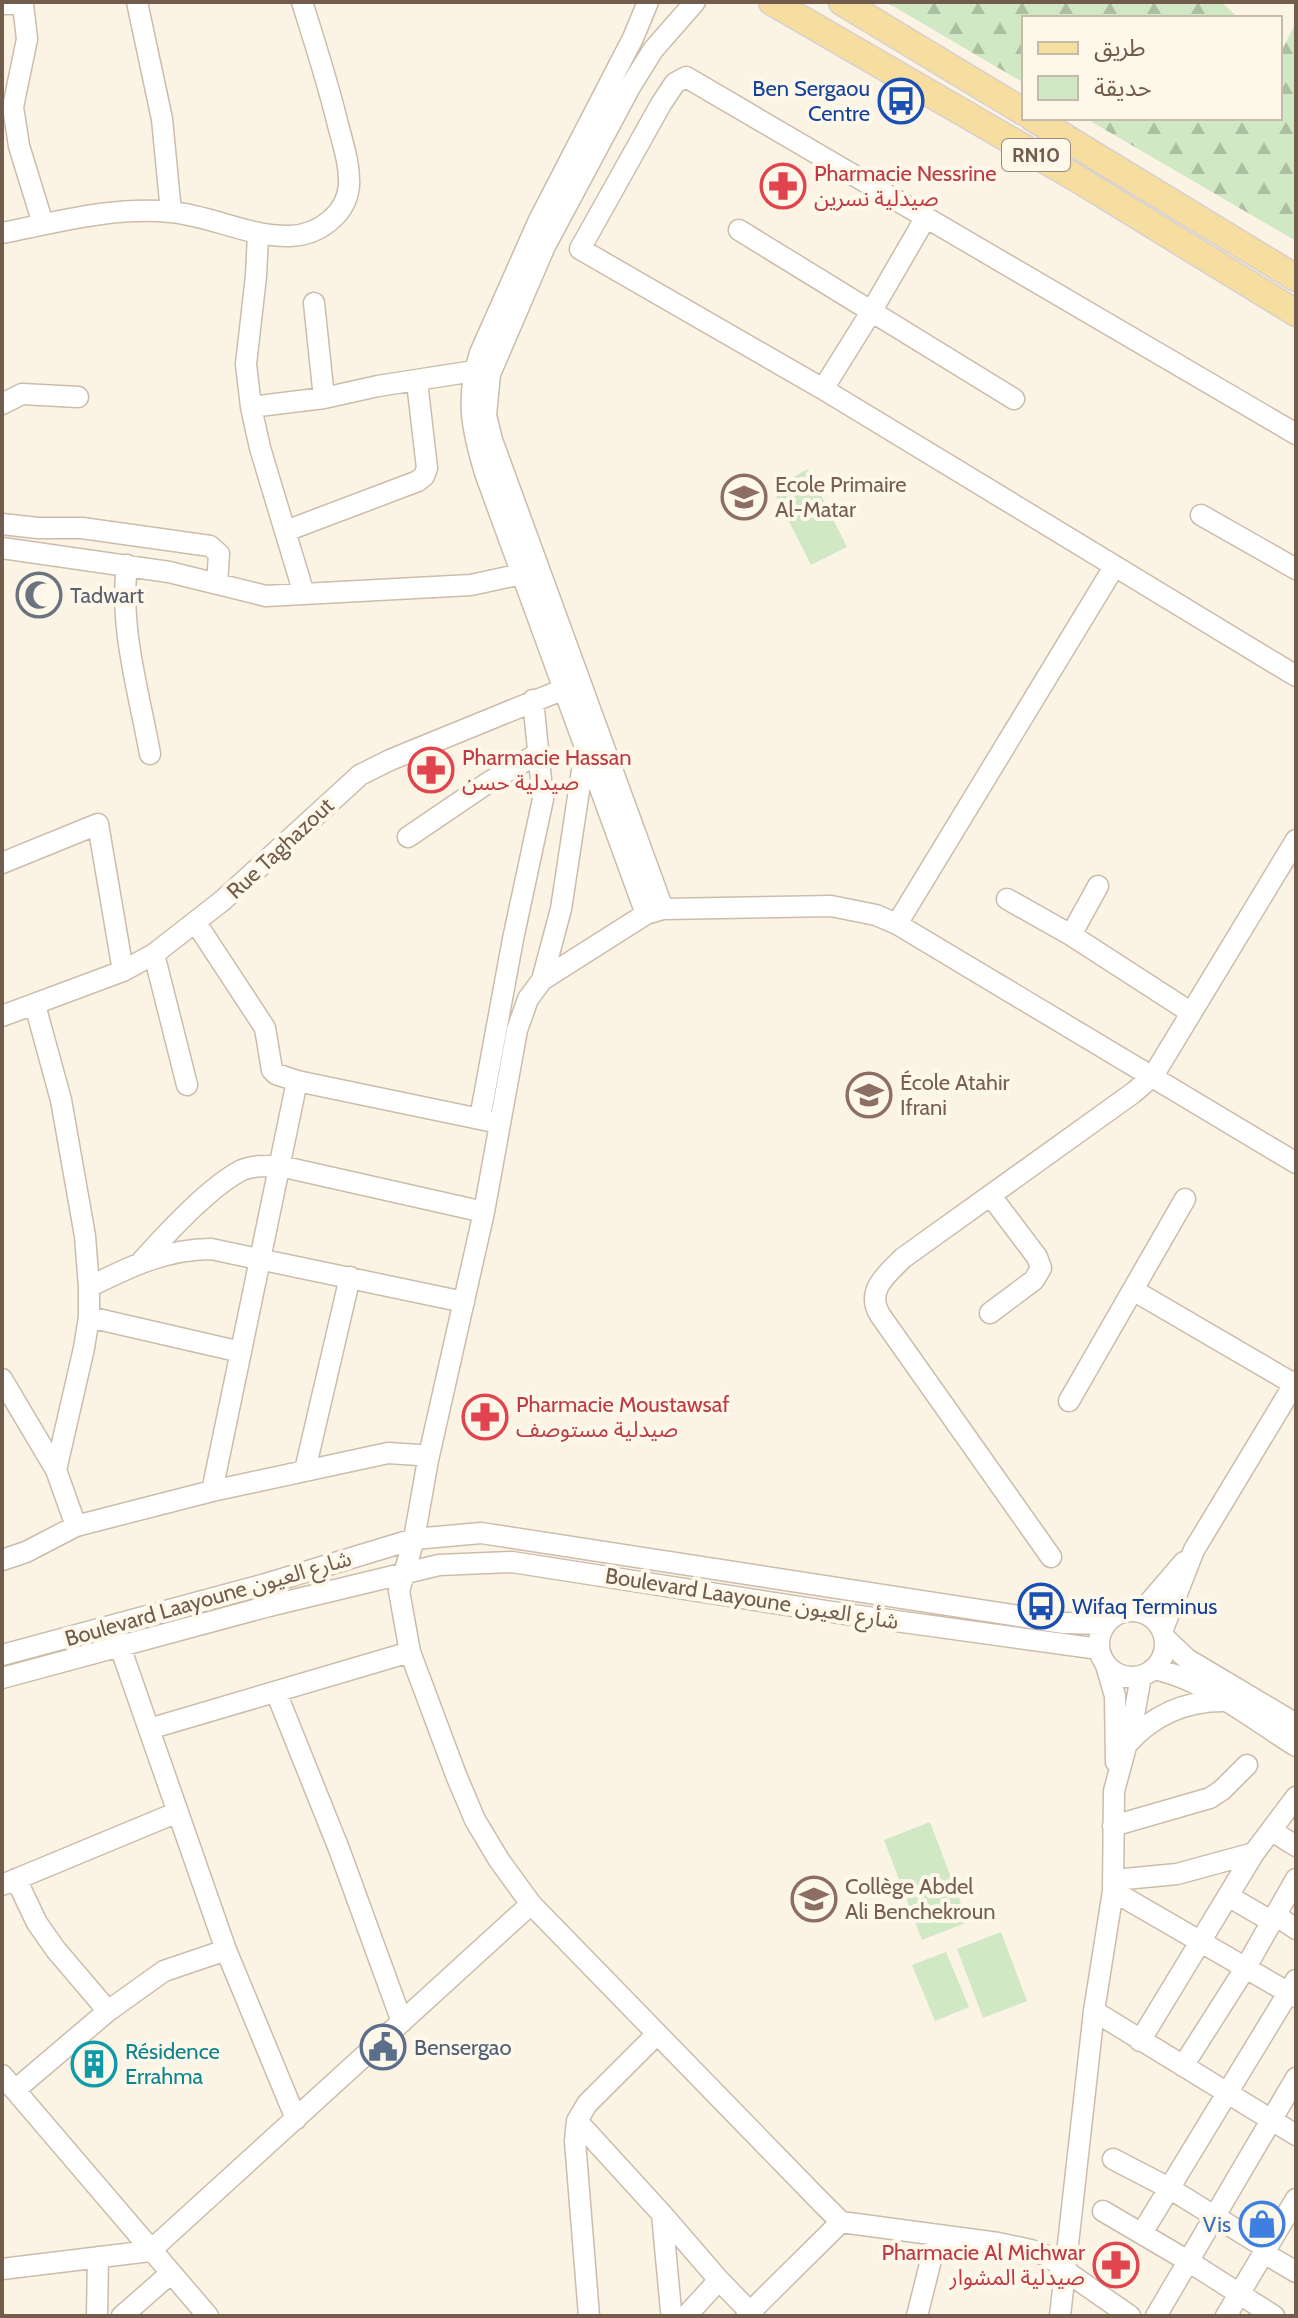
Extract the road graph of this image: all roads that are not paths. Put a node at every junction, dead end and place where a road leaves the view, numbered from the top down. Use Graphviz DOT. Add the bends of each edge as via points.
graph roads {
  1 [pos="137,2"];
  2 [pos="302,2"];
  3 [pos="648,2"];
  4 [pos="695,2"];
  5 [pos="772,2"];
  6 [pos="842,2"];
  7 [pos="32,3"];
  8 [pos="2,4"];
  9 [pos="1022,111"];
  10 [pos="1036,120"];
  11 [pos="8,124"];
  12 [pos="171,212"];
  13 [pos="926,217"];
  14 [pos="43,224"];
  15 [pos="739,230"];
  16 [pos="2,233"];
  17 [pos="552,233"];
  18 [pos="258,234"];
  19 [pos="580,249"];
  20 [pos="1296,278"];
  21 [pos="314,303"];
  22 [pos="871,312"];
  23 [pos="1296,313"];
  24 [pos="474,371"];
  25 [pos="417,382"];
  26 [pos="823,389"];
  27 [pos="78,397"];
  28 [pos="324,398"];
  29 [pos="1014,399"];
  30 [pos="2,404"];
  31 [pos="251,407"];
  32 [pos="1296,434"];
  33 [pos="1201,515"];
  34 [pos="2,524"];
  35 [pos="286,531"];
  36 [pos="2,548"];
  37 [pos="127,565"];
  38 [pos="1114,567"];
  39 [pos="1296,569"];
  40 [pos="522,574"];
  41 [pos="217,584"];
  42 [pos="304,594"];
  43 [pos="1296,676"];
  44 [pos="564,689"];
  45 [pos="533,700"];
  46 [pos="585,747"];
  47 [pos="539,753"];
  48 [pos="150,754"];
  49 [pos="408,837"];
  50 [pos="1296,840"];
  51 [pos="2,863"];
  52 [pos="1098,886"];
  53 [pos="1007,899"];
  54 [pos="654,912"];
  55 [pos="196,923"];
  56 [pos="897,924"];
  57 [pos="1071,935"];
  58 [pos="154,954"];
  59 [pos="123,971"];
  60 [pos="542,980"];
  61 [pos="35,1005"];
  62 [pos="1190,1012"];
  63 [pos="2,1016"];
  64 [pos="1153,1076"];
  65 [pos="297,1081"];
  66 [pos="187,1085"];
  67 [pos="490,1120"];
  68 [pos="1296,1163"];
  69 [pos="280,1166"];
  70 [pos="991,1196"];
  71 [pos="1185,1199"];
  72 [pos="484,1212"];
  73 [pos="260,1258"];
  74 [pos="142,1261"];
  75 [pos="350,1277"];
  76 [pos="89,1287"];
  77 [pos="1133,1290"];
  78 [pos="464,1302"];
  79 [pos="990,1313"];
  80 [pos="89,1317"];
  81 [pos="241,1352"];
  82 [pos="2,1379"];
  83 [pos="1295,1382"];
  84 [pos="1069,1401"];
  85 [pos="428,1460"];
  86 [pos="56,1470"];
  87 [pos="305,1470"];
  88 [pos="212,1491"];
  89 [pos="76,1526"];
  90 [pos="414,1539"];
  91 [pos="1194,1550"];
  92 [pos="1051,1557"];
  93 [pos="2,1560"];
  94 [pos="404,1573"];
  95 [pos="1142,1611"];
  96 [pos="1105,1624"];
  97 [pos="113,1625"];
  98 [pos="1164,1633"];
  99 [pos="120,1645"];
  100 [pos="410,1652"];
  101 [pos="2,1655"];
  102 [pos="1102,1657"];
  103 [pos="1147,1673"];
  104 [pos="2,1678"];
  105 [pos="276,1692"];
  106 [pos="1223,1701"];
  107 [pos="1296,1724"];
  108 [pos="149,1729"];
  109 [pos="1127,1744"];
  110 [pos="1296,1746"];
  111 [pos="1247,1765"];
  112 [pos="1116,1774"];
  113 [pos="1296,1797"];
  114 [pos="178,1812"];
  115 [pos="1113,1826"];
  116 [pos="1272,1831"];
  117 [pos="1296,1846"];
  118 [pos="1254,1853"];
  119 [pos="1296,1879"];
  120 [pos="9,1882"];
  121 [pos="1114,1886"];
  122 [pos="1228,1896"];
  123 [pos="531,1904"];
  124 [pos="1273,1918"];
  125 [pos="1296,1929"];
  126 [pos="1199,1940"];
  127 [pos="226,1950"];
  128 [pos="1246,1967"];
  129 [pos="1293,1990"];
  130 [pos="108,2011"];
  131 [pos="1094,2011"];
  132 [pos="402,2022"];
  133 [pos="657,2034"];
  134 [pos="1140,2041"];
  135 [pos="1183,2066"];
  136 [pos="1296,2078"];
  137 [pos="9,2082"];
  138 [pos="1226,2092"];
  139 [pos="296,2119"];
  140 [pos="1270,2120"];
  141 [pos="577,2121"];
  142 [pos="1296,2135"];
  143 [pos="1113,2159"];
  144 [pos="1169,2188"];
  145 [pos="1103,2211"];
  146 [pos="1293,2211"];
  147 [pos="662,2214"];
  148 [pos="1214,2217"];
  149 [pos="841,2222"];
  150 [pos="1142,2233"];
  151 [pos="937,2236"];
  152 [pos="150,2251"];
  153 [pos="1265,2251"];
  154 [pos="98,2257"];
  155 [pos="1188,2261"];
  156 [pos="2,2269"];
  157 [pos="1067,2272"];
  158 [pos="1296,2272"];
  159 [pos="170,2274"];
  160 [pos="719,2280"];
  161 [pos="1240,2294"];
  162 [pos="750,2314"];
  163 [pos="97,2316"];
  164 [pos="122,2316"];
  165 [pos="208,2316"];
  166 [pos="589,2316"];
  167 [pos="674,2316"];
  168 [pos="686,2316"];
  169 [pos="917,2316"];
  170 [pos="1060,2316"];
  171 [pos="1130,2316"];
  172 [pos="1156,2316"];
  173 [pos="1226,2316"];
  174 [pos="1274,2316"];
  1 -- 12 [label="street" via="162,119"];
  2 -- 18 [label="street" via="346,156 347,196 321,228 292,236"];
  3 -- 24 [label="street" via="539,220"];
  4 -- 17 [label="street" via="653,50 630,87"];
  5 -- 23 [label="main road, RN10"];
  6 -- 9 [label="main road, RN10"];
  7 -- 8 [label="street"];
  7 -- 11 [label="street"];
  10 -- 20 [label="main road, RN10"];
  11 -- 14 [label="street"];
  12 -- 14 [label="street" via="119,212"];
  12 -- 18 [label="street"];
  13 -- 19 [label="street" via="686,77 661,104"];
  13 -- 22 [label="street"];
  13 -- 32 [label="street"];
  14 -- 16 [label="street"];
  15 -- 22 [label="street"];
  17 -- 19 [label="street"];
  17 -- 54 [label="street" via="490,374 486,415"];
  18 -- 31 [label="street" via="246,364"];
  19 -- 26 [label="street"];
  21 -- 28 [label="street"];
  22 -- 26 [label="street"];
  22 -- 29 [label="street"];
  24 -- 25 [label="street"];
  24 -- 40 [label="street" via="475,438"];
  25 -- 28 [label="street"];
  25 -- 35 [label="street" via="424,476"];
  26 -- 38 [label="street"];
  27 -- 30 [label="street" via="22,394"];
  28 -- 31 [label="street"];
  31 -- 35 [label="street"];
  33 -- 39 [label="street"];
  34 -- 41 [label="street" via="82,528 210,546 219,554"];
  35 -- 42 [label="street"];
  36 -- 37 [label="street"];
  37 -- 41 [label="street"];
  37 -- 48 [label="street" via="125,620"];
  38 -- 43 [label="street"];
  38 -- 56 [label="street"];
  40 -- 42 [label="street" via="471,585"];
  40 -- 44 [label="street"];
  41 -- 42 [label="street" via="266,596"];
  44 -- 45 [label="street, Rue Taghazout"];
  44 -- 46 [label="street"];
  45 -- 47 [label="street"];
  45 -- 55 [label="street, Rue Taghazout" via="360,775"];
  46 -- 54 [label="street"];
  46 -- 60 [label="street" via="561,909"];
  47 -- 49 [label="street"];
  47 -- 67 [label="street" via="543,799 513,939"];
  50 -- 62 [label="street"];
  51 -- 59 [label="street" via="98,824"];
  52 -- 57 [label="street"];
  53 -- 57 [label="street"];
  54 -- 56 [label="street" via="831,906"];
  54 -- 60 [label="street"];
  55 -- 58 [label="street, Rue Taghazout"];
  55 -- 65 [label="street" via="265,1028 272,1070"];
  56 -- 64 [label="street"];
  57 -- 62 [label="street"];
  58 -- 59 [label="street, Rue Taghazout"];
  58 -- 66 [label="street"];
  59 -- 61 [label="street, Rue Taghazout"];
  60 -- 67 [label="street" via="528,999"];
  61 -- 63 [label="street, Rue Taghazout"];
  61 -- 76 [label="street" via="64,1114"];
  62 -- 64 [label="street"];
  64 -- 68 [label="street"];
  64 -- 70 [label="street"];
  65 -- 67 [label="street"];
  65 -- 69 [label="street"];
  67 -- 72 [label="street"];
  69 -- 72 [label="street"];
  69 -- 73 [label="street"];
  69 -- 74 [label="street" via="243,1170 173,1226"];
  70 -- 79 [label="street" via="1041,1268 1034,1280"];
  70 -- 92 [label="street" via="903,1258 876,1288 875,1301"];
  71 -- 77 [label="street"];
  72 -- 78 [label="street"];
  73 -- 74 [label="street" via="189,1249"];
  73 -- 75 [label="street"];
  73 -- 81 [label="street"];
  74 -- 76 [label="street"];
  75 -- 78 [label="street"];
  75 -- 87 [label="street"];
  76 -- 80 [label="street"];
  77 -- 83 [label="street"];
  77 -- 84 [label="street"];
  78 -- 85 [label="street"];
  80 -- 81 [label="street"];
  80 -- 86 [label="street"];
  81 -- 88 [label="street"];
  82 -- 86 [label="street"];
  83 -- 91 [label="street"];
  85 -- 87 [label="street" via="388,1453"];
  85 -- 90 [label="street"];
  86 -- 89 [label="street"];
  87 -- 88 [label="street"];
  88 -- 89 [label="street"];
  89 -- 93 [label="street"];
  90 -- 94 [label="street"];
  90 -- 96 [label="street, Boulevard Laayoune شأرع العيون" via="481,1533 1064,1623"];
  90 -- 97 [label="street, Boulevard Laayoune شارع العيون"];
  91 -- 95 [label="street"];
  91 -- 98 [label="street"];
  94 -- 99 [label="street, Boulevard Laayoune شارع العيون"];
  94 -- 100 [label="street" via="399,1591"];
  94 -- 102 [label="street, Boulevard Laayoune شأرع العيون" via="439,1565 512,1562"];
  95 -- 96 [label="street" via="1118,1613"];
  95 -- 98 [label="street"];
  96 -- 102 [label="street"];
  97 -- 99 [label="street"];
  97 -- 101 [label="street, Boulevard Laayoune شارع العيون"];
  98 -- 103 [label="street" via="1163,1656"];
  98 -- 107 [label="street" via="1187,1659"];
  99 -- 104 [label="street, Boulevard Laayoune شارع العيون"];
  99 -- 108 [label="street"];
  100 -- 105 [label="street"];
  100 -- 123 [label="street" via="475,1820"];
  102 -- 103 [label="street" via="1116,1673"];
  102 -- 112 [label="street" via="1115,1696"];
  103 -- 106 [label="street" via="1184,1678"];
  103 -- 109 [label="street"];
  105 -- 108 [label="street"];
  105 -- 132 [label="street"];
  106 -- 109 [label="street" via="1170,1710"];
  106 -- 110 [label="street"];
  108 -- 114 [label="street"];
  109 -- 112 [label="street"];
  111 -- 115 [label="street" via="1210,1798"];
  112 -- 115 [label="street"];
  113 -- 116 [label="street"];
  114 -- 120 [label="street"];
  114 -- 127 [label="street"];
  115 -- 121 [label="street"];
  116 -- 117 [label="street"];
  116 -- 118 [label="street"];
  118 -- 121 [label="street"];
  118 -- 122 [label="street"];
  119 -- 124 [label="street"];
  120 -- 130 [label="street" via="56,1950"];
  121 -- 126 [label="street"];
  121 -- 131 [label="street"];
  122 -- 124 [label="street"];
  122 -- 126 [label="street"];
  123 -- 132 [label="street"];
  123 -- 133 [label="street"];
  124 -- 125 [label="street"];
  124 -- 128 [label="street"];
  126 -- 128 [label="street"];
  126 -- 134 [label="street"];
  127 -- 130 [label="street" via="164,1971"];
  127 -- 139 [label="street"];
  128 -- 129 [label="street"];
  128 -- 135 [label="street"];
  129 -- 138 [label="street"];
  130 -- 137 [label="street"];
  131 -- 134 [label="street"];
  131 -- 157 [label="street"];
  132 -- 139 [label="street"];
  133 -- 141 [label="street" via="587,2104"];
  133 -- 149 [label="street"];
  134 -- 135 [label="street"];
  135 -- 138 [label="street"];
  136 -- 140 [label="street"];
  137 -- 152 [label="street"];
  138 -- 140 [label="street"];
  138 -- 144 [label="street"];
  139 -- 152 [label="street"];
  140 -- 142 [label="street"];
  140 -- 148 [label="street"];
  141 -- 147 [label="street"];
  141 -- 166 [label="street"];
  143 -- 144 [label="street"];
  144 -- 148 [label="street"];
  144 -- 150 [label="street"];
  145 -- 150 [label="street"];
  146 -- 153 [label="street"];
  147 -- 160 [label="street"];
  147 -- 167 [label="street"];
  148 -- 153 [label="street"];
  148 -- 155 [label="street"];
  149 -- 151 [label="street"];
  149 -- 162 [label="street"];
  150 -- 155 [label="street"];
  151 -- 157 [label="street" via="1031,2250"];
  151 -- 169 [label="street"];
  152 -- 154 [label="street"];
  152 -- 159 [label="street"];
  153 -- 158 [label="street"];
  153 -- 161 [label="street"];
  154 -- 156 [label="street"];
  154 -- 163 [label="street"];
  155 -- 161 [label="street"];
  155 -- 172 [label="street"];
  157 -- 170 [label="street"];
  157 -- 171 [label="street"];
  159 -- 164 [label="street"];
  159 -- 165 [label="street"];
  160 -- 162 [label="street"];
  160 -- 168 [label="street"];
  161 -- 173 [label="street"];
  161 -- 174 [label="street"];
}
